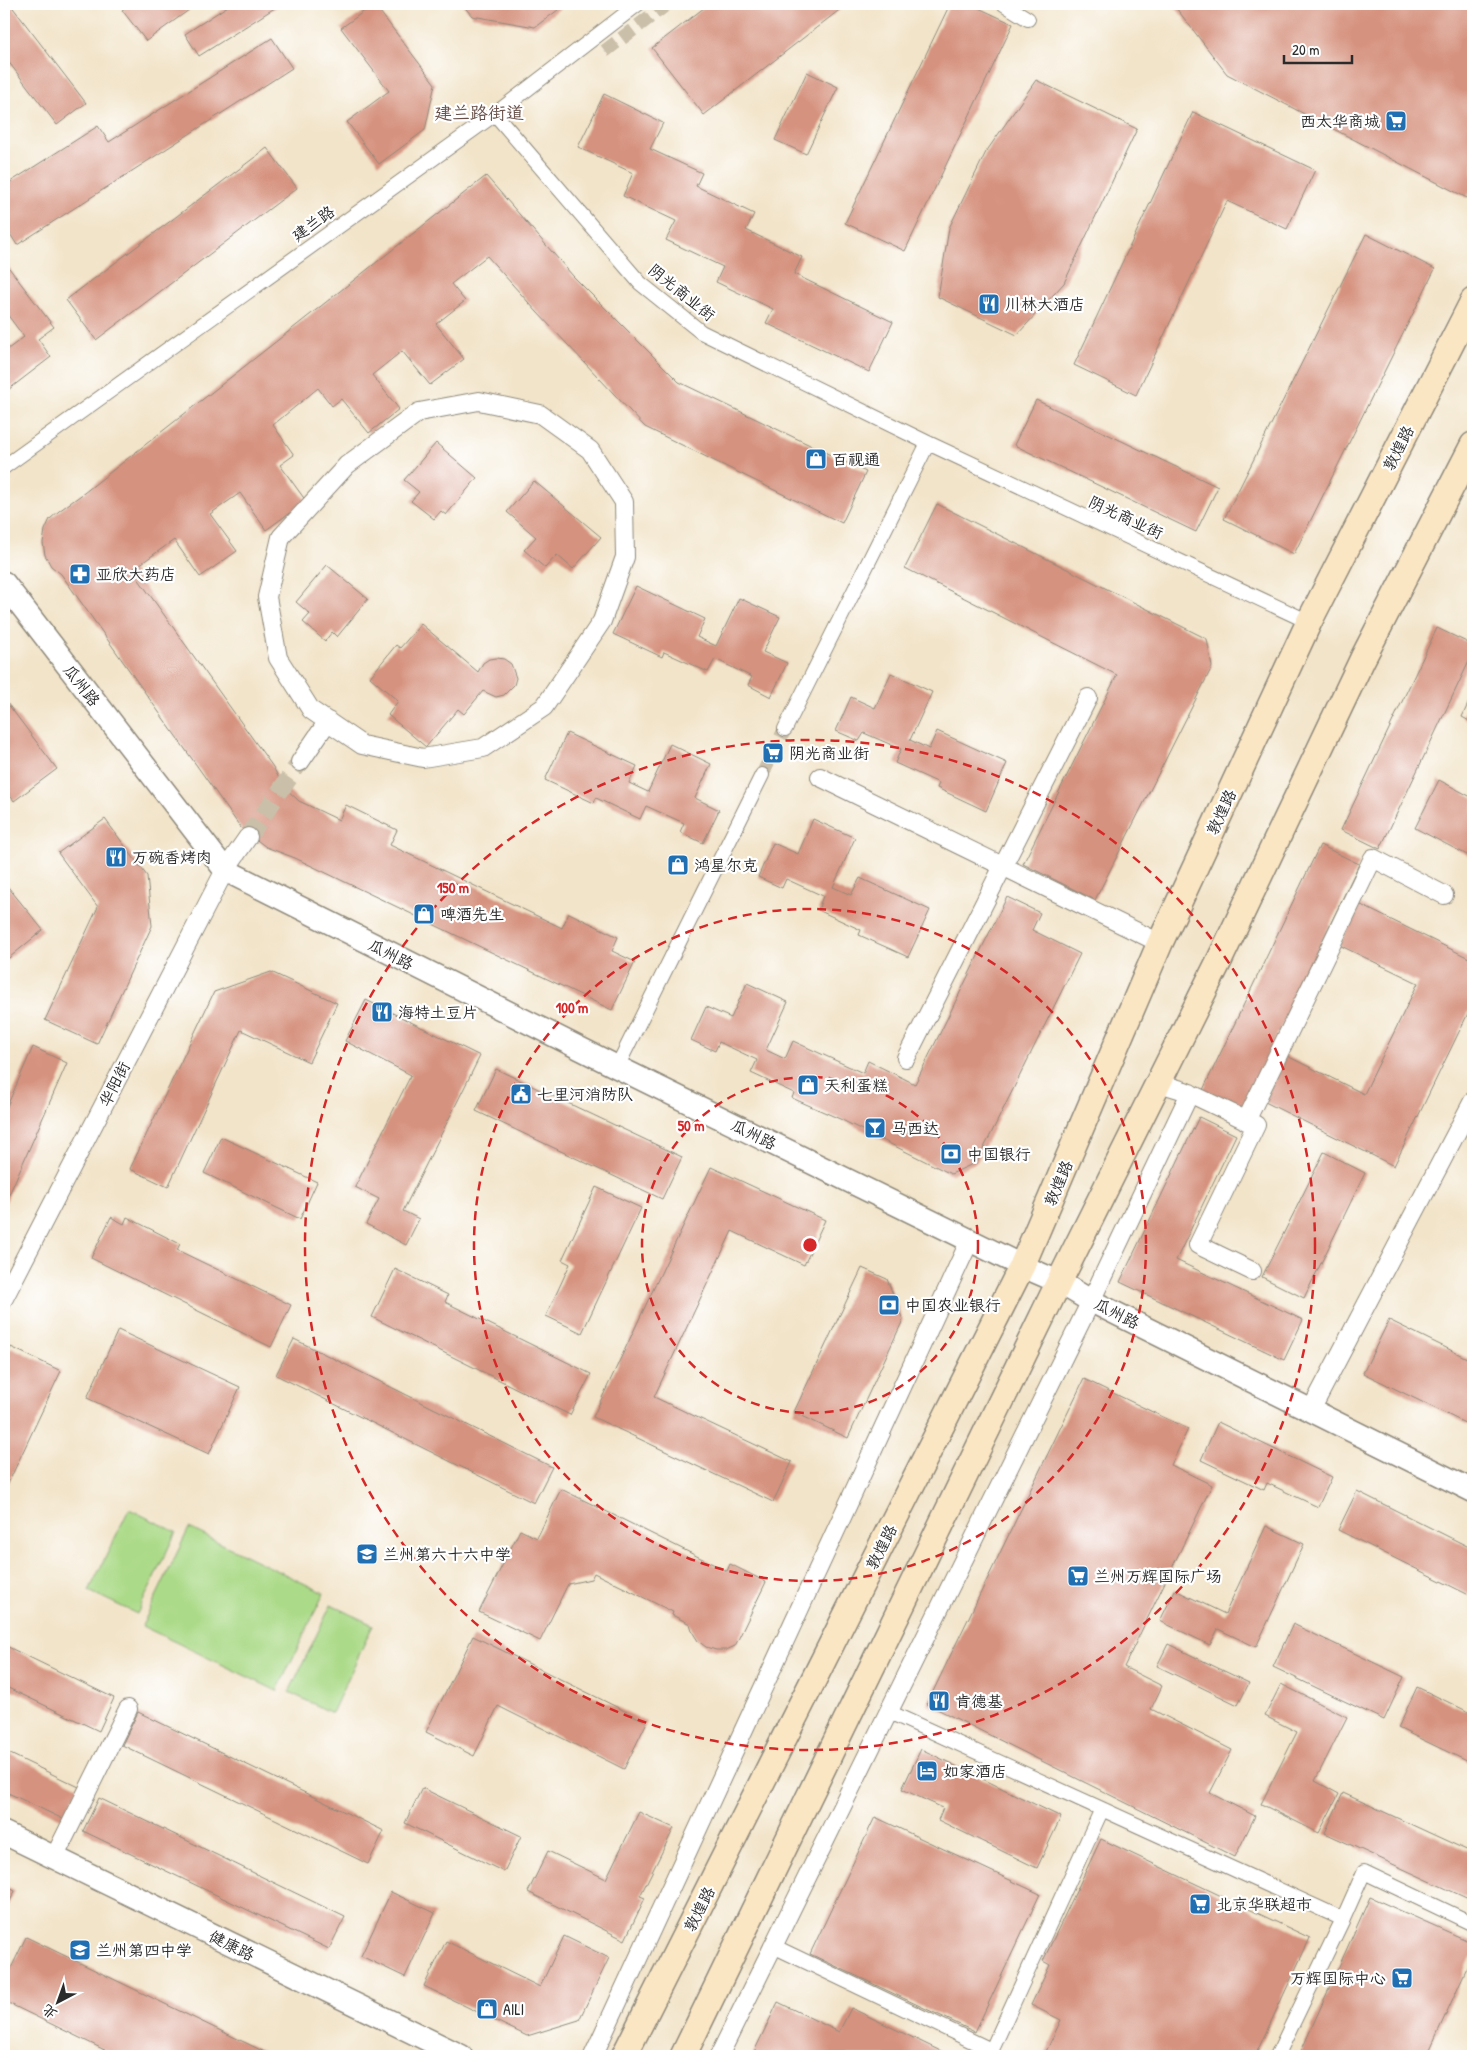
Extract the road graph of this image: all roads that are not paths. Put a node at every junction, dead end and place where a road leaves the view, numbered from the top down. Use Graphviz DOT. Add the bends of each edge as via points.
graph roads {
  1 [pos="638,4"];
  2 [pos="1004,4"];
  3 [pos="1028,19"];
  4 [pos="495,114"];
  5 [pos="1473,301"];
  6 [pos="928,443"];
  7 [pos="1473,445"];
  8 [pos="4,467"];
  9 [pos="4,583"];
  10 [pos="1309,622"];
  11 [pos="1088,698"];
  12 [pos="328,721"];
  13 [pos="785,729"];
  14 [pos="300,762"];
  15 [pos="762,776"];
  16 [pos="820,778"];
  17 [pos="248,837"];
  18 [pos="1003,866"];
  19 [pos="225,870"];
  20 [pos="1444,895"];
  21 [pos="1160,943"];
  22 [pos="906,1058"];
  23 [pos="617,1067"];
  24 [pos="1159,1083"];
  25 [pos="1190,1093"];
  26 [pos="1473,1101"];
  27 [pos="1246,1121"];
  28 [pos="970,1240"];
  29 [pos="1022,1266"];
  30 [pos="1252,1271"];
  31 [pos="1059,1282"];
  32 [pos="4,1298"];
  33 [pos="1091,1301"];
  34 [pos="1311,1410"];
  35 [pos="1473,1491"];
  36 [pos="128,1709"];
  37 [pos="889,1712"];
  38 [pos="1102,1809"];
  39 [pos="4,1834"];
  40 [pos="54,1858"];
  41 [pos="1343,1919"];
  42 [pos="1473,1924"];
  43 [pos="773,1946"];
  44 [pos="990,2053"];
  45 [pos="461,2056"];
  46 [pos="593,2056"];
  47 [pos="624,2056"];
  48 [pos="683,2056"];
  49 [pos="719,2056"];
  50 [pos="1277,2056"];
  1 -- 4 [label="street, 建兰路"];
  2 -- 3 [label="street"];
  4 -- 6 [label="street, 阴光商业街" via="640,284 701,332"];
  4 -- 8 [label="street, 建兰路"];
  5 -- 10 [label="main road, 敦煌路"];
  6 -- 10 [label="street, 阴光商业街"];
  6 -- 13 [label="street"];
  7 -- 24 [label="main road" via="1363,658"];
  9 -- 19 [label="street, 瓜州路"];
  10 -- 21 [label="main road, 敦煌路"];
  11 -- 18 [label="street"];
  12 -- 12 [label="street" via="362,745 423,758 483,748 544,707 602,621 625,556 624,502 590,450 540,414 479,401 419,412 346,465 280,536 268,597 278,658 312,710"];
  12 -- 14 [label="street"];
  15 -- 23 [label="street"];
  16 -- 18 [label="street"];
  17 -- 19 [label="street, 华阳街"];
  18 -- 21 [label="street"];
  18 -- 22 [label="street"];
  19 -- 23 [label="street, 瓜州路"];
  19 -- 32 [label="street, 华阳街"];
  20 -- 27 [label="street" via="1374,858"];
  21 -- 29 [label="main road, 敦煌路"];
  23 -- 28 [label="street, 瓜州路"];
  24 -- 25 [label="street"];
  24 -- 31 [label="main road"];
  25 -- 27 [label="street"];
  25 -- 33 [label="street"];
  26 -- 34 [label="street"];
  27 -- 30 [label="street" via="1256,1126 1198,1245"];
  28 -- 29 [label="street, 瓜州路"];
  28 -- 46 [label="street"];
  29 -- 31 [label="street, 瓜州路"];
  29 -- 47 [label="main road, 敦煌路"];
  31 -- 33 [label="street, 瓜州路"];
  31 -- 48 [label="main road"];
  33 -- 34 [label="street, 瓜州路"];
  33 -- 37 [label="street"];
  34 -- 35 [label="street, 瓜州路"];
  36 -- 40 [label="street"];
  37 -- 38 [label="street"];
  37 -- 43 [label="street"];
  38 -- 41 [label="street"];
  38 -- 44 [label="street"];
  39 -- 40 [label="street, 健康路"];
  40 -- 45 [label="street, 健康路"];
  41 -- 42 [label="street" via="1364,1872"];
  41 -- 50 [label="street"];
  43 -- 44 [label="street"];
  43 -- 49 [label="street"];
}
